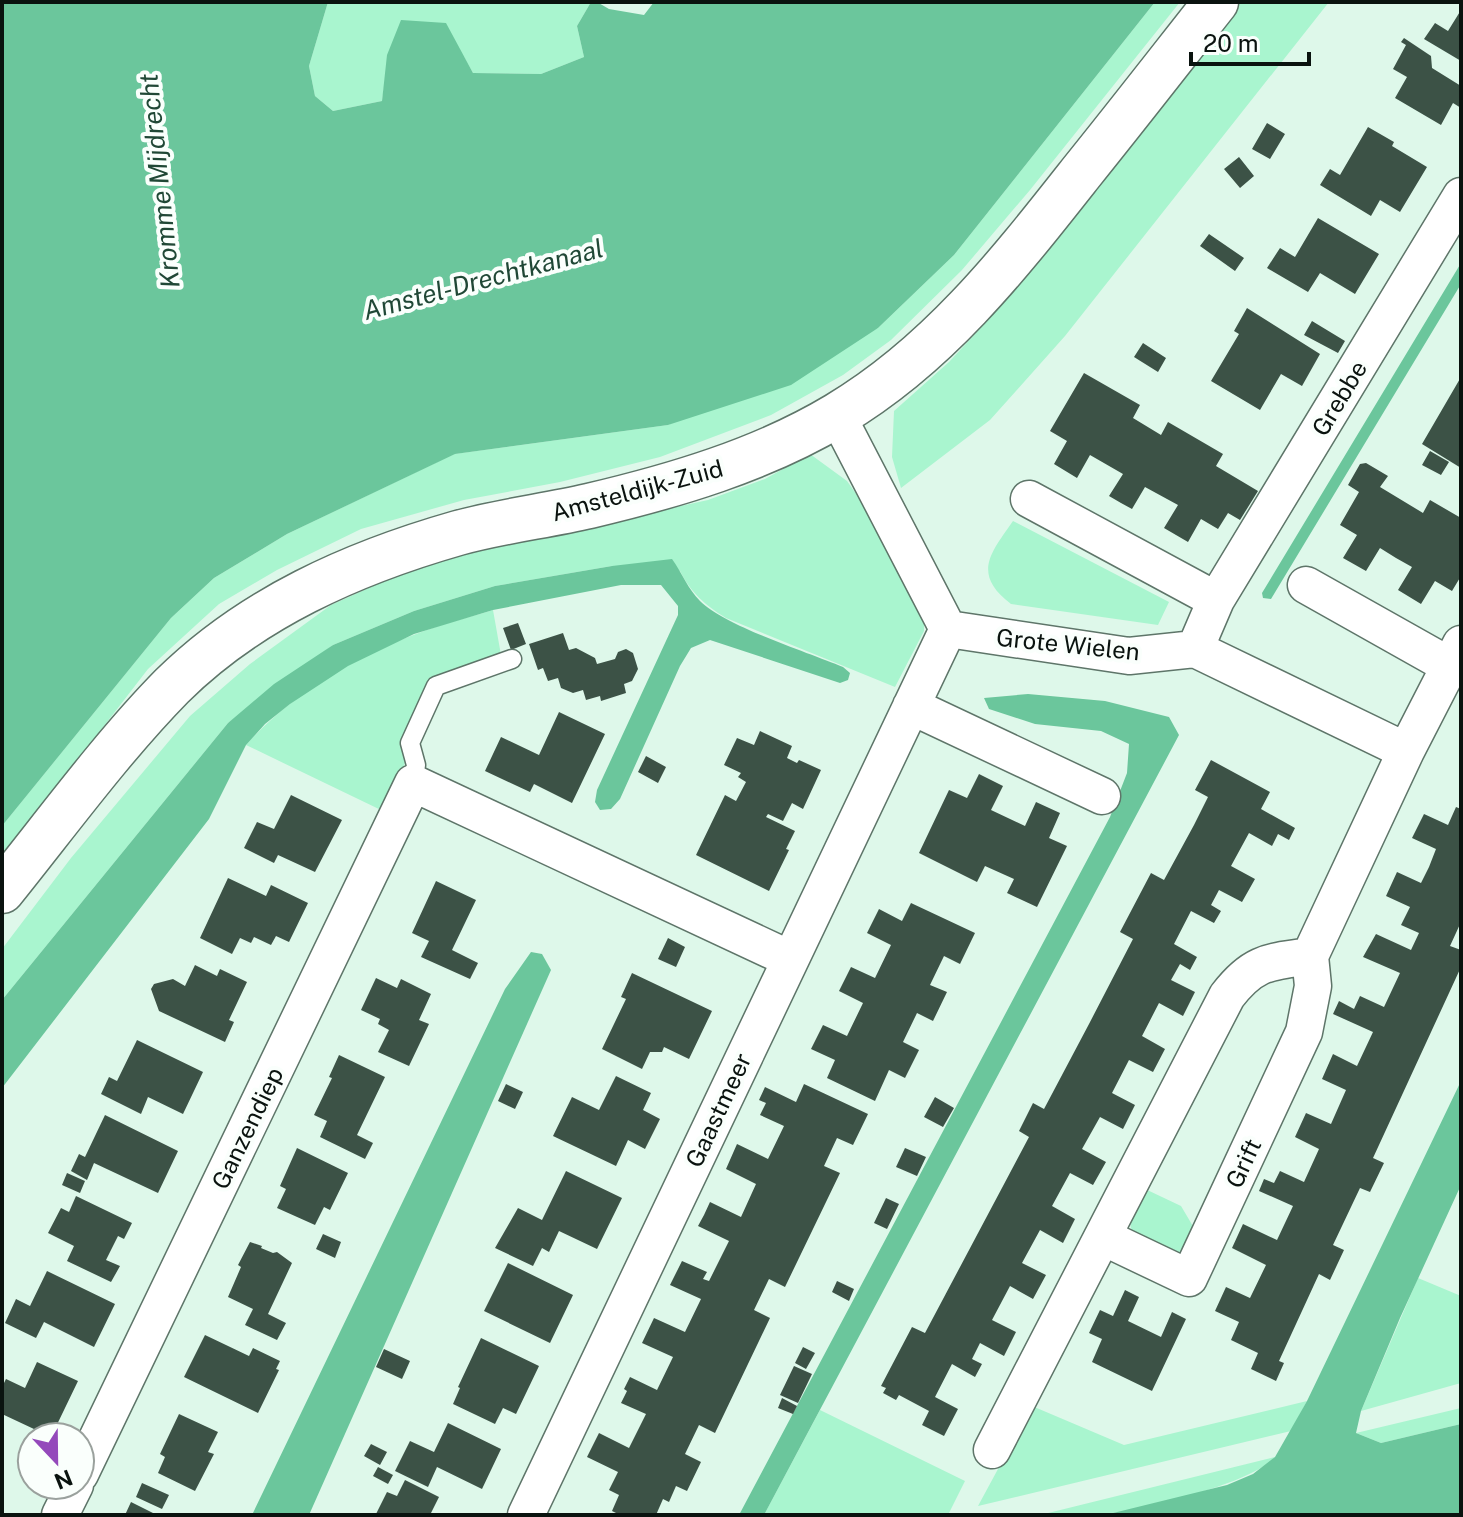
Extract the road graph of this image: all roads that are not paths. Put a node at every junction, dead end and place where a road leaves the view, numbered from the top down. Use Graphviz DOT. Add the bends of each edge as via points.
graph roads {
  1 [pos="1216,2"];
  2 [pos="1461,196"];
  3 [pos="837,415"];
  4 [pos="1029,499"];
  5 [pos="1306,585"];
  6 [pos="1216,600"];
  7 [pos="948,629"];
  8 [pos="1195,649"];
  9 [pos="1456,655"];
  10 [pos="512,659"];
  11 [pos="911,706"];
  12 [pos="1406,751"];
  13 [pos="413,783"];
  14 [pos="1102,796"];
  15 [pos="2,891"];
  16 [pos="1310,956"];
  17 [pos="790,959"];
  18 [pos="1103,1237"];
  19 [pos="96,1441"];
  20 [pos="992,1450"];
  21 [pos="526,1515"];
  1 -- 3 [label="street, Amsteldijk-Zuid" via="981,295 902,371"];
  2 -- 6 [label="street, Grebbe"];
  3 -- 7 [label="street"];
  3 -- 15 [label="street, Amsteldijk-Zuid" via="709,473 589,506 462,532 365,562 287,601 219,645 175,683"];
  4 -- 6 [label="street"];
  5 -- 9 [label="street, Grift"];
  6 -- 8 [label="street, Grebbe"];
  7 -- 8 [label="street, Grote Wielen" via="1129,656"];
  7 -- 11 [label="street, Gaastmeer"];
  8 -- 12 [label="street"];
  9 -- 12 [label="street, Grift"];
  10 -- 13 [label="lane, Ganzendiep" via="436,686 410,743 416,765"];
  11 -- 14 [label="street"];
  11 -- 17 [label="street, Gaastmeer"];
  12 -- 16 [label="street, Grift"];
  13 -- 17 [label="street"];
  13 -- 19 [label="street, Ganzendiep"];
  16 -- 18 [label="street" via="1272,961 1245,973 1227,996"];
  16 -- 18 [label="street, Grift" via="1313,986 1304,1032 1189,1278"];
  17 -- 21 [label="street, Gaastmeer"];
  18 -- 20 [label="street"];
}
